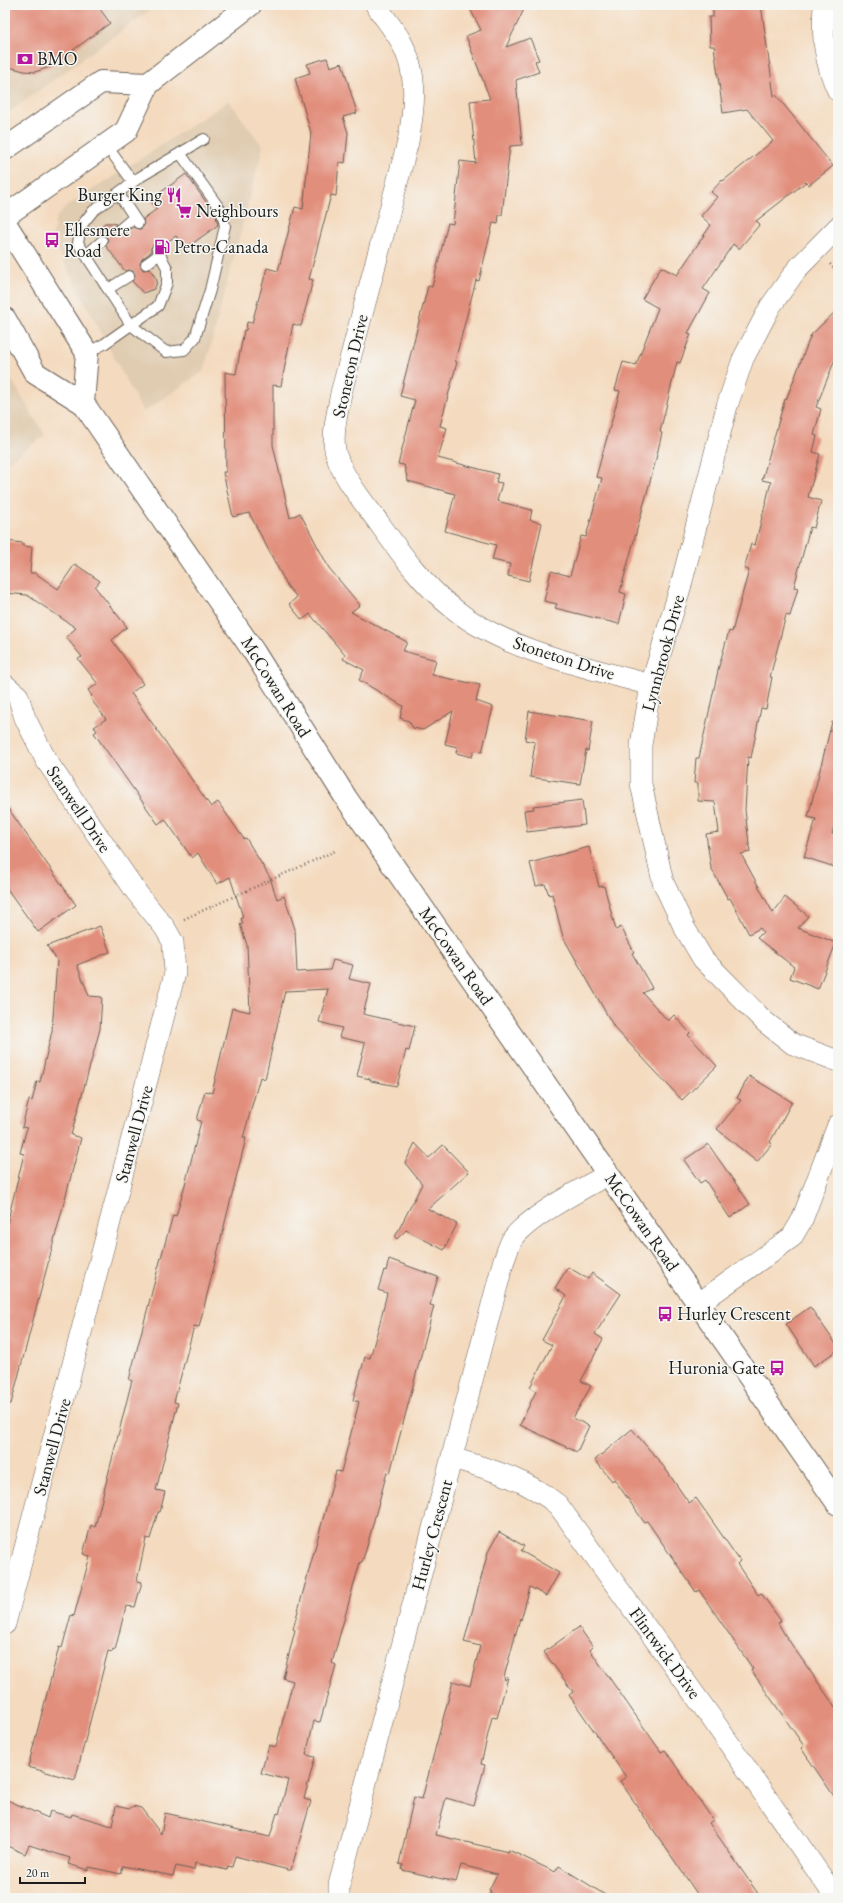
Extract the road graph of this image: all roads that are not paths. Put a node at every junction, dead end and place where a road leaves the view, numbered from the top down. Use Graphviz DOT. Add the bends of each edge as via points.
graph roads {
  1 [pos="250,5"];
  2 [pos="376,5"];
  3 [pos="824,5"];
  4 [pos="232,13"];
  5 [pos="148,84"];
  6 [pos="838,91"];
  7 [pos="204,139"];
  8 [pos="106,145"];
  9 [pos="5,149"];
  10 [pos="180,153"];
  11 [pos="132,182"];
  12 [pos="118,193"];
  13 [pos="5,216"];
  14 [pos="5,223"];
  15 [pos="838,227"];
  16 [pos="120,229"];
  17 [pos="102,241"];
  18 [pos="86,255"];
  19 [pos="146,264"];
  20 [pos="129,276"];
  21 [pos="108,289"];
  22 [pos="131,325"];
  23 [pos="7,329"];
  24 [pos="87,353"];
  25 [pos="83,403"];
  26 [pos="5,685"];
  27 [pos="651,685"];
  28 [pos="838,1062"];
  29 [pos="838,1125"];
  30 [pos="609,1174"];
  31 [pos="698,1304"];
  32 [pos="452,1458"];
  33 [pos="838,1504"];
  34 [pos="5,1624"];
  35 [pos="339,1898"];
  36 [pos="836,1898"];
  1 -- 4 [label="main road"];
  2 -- 27 [label="street, Stoneton Drive" via="399,38 409,59 414,85 414,109 408,142 341,393 335,450 350,483 408,564 453,609 477,625 534,652"];
  3 -- 6 [label="street" via="823,45 831,76"];
  4 -- 5 [label="main road"];
  5 -- 8 [label="main road" via="126,131"];
  5 -- 9 [label="main road" via="101,82"];
  7 -- 10 [label="lane"];
  8 -- 11 [label="lane"];
  8 -- 13 [label="main road"];
  10 -- 11 [label="lane"];
  10 -- 22 [label="lane" via="222,212 225,226 210,290 195,338 184,350 166,352"];
  11 -- 12 [label="lane"];
  12 -- 16 [label="lane" via="136,220"];
  12 -- 18 [label="lane" via="92,211 81,226 78,243"];
  14 -- 24 [label="main road"];
  15 -- 27 [label="street, Lynnbrook Drive" via="797,269 770,307 743,359 727,406 681,585"];
  17 -- 18 [label="lane"];
  18 -- 21 [label="lane"];
  19 -- 22 [label="lane" via="158,252 167,268 167,283 158,306"];
  20 -- 21 [label="lane"];
  21 -- 22 [label="lane"];
  22 -- 24 [label="lane"];
  23 -- 25 [label="main road, McCowan Road" via="35,373"];
  24 -- 25 [label="main road"];
  25 -- 30 [label="main road, McCowan Road" via="254,652 346,798"];
  26 -- 34 [label="street, Stanwell Drive" via="18,696 25,718 46,760 136,893 165,928 173,942 175,973"];
  27 -- 28 [label="street, Lynnbrook Drive" via="641,745 641,784 658,866 684,927 703,958 765,1022 794,1044"];
  29 -- 31 [label="street" via="802,1220 792,1237"];
  30 -- 31 [label="main road, McCowan Road"];
  30 -- 32 [label="street, Hurley Crescent" via="528,1223 513,1240 496,1286"];
  31 -- 33 [label="main road, McCowan Road"];
  32 -- 35 [label="street, Hurley Crescent" via="339,1885"];
  32 -- 36 [label="street, Flintwick Drive" via="523,1482 542,1492 558,1506 710,1716"];
}
